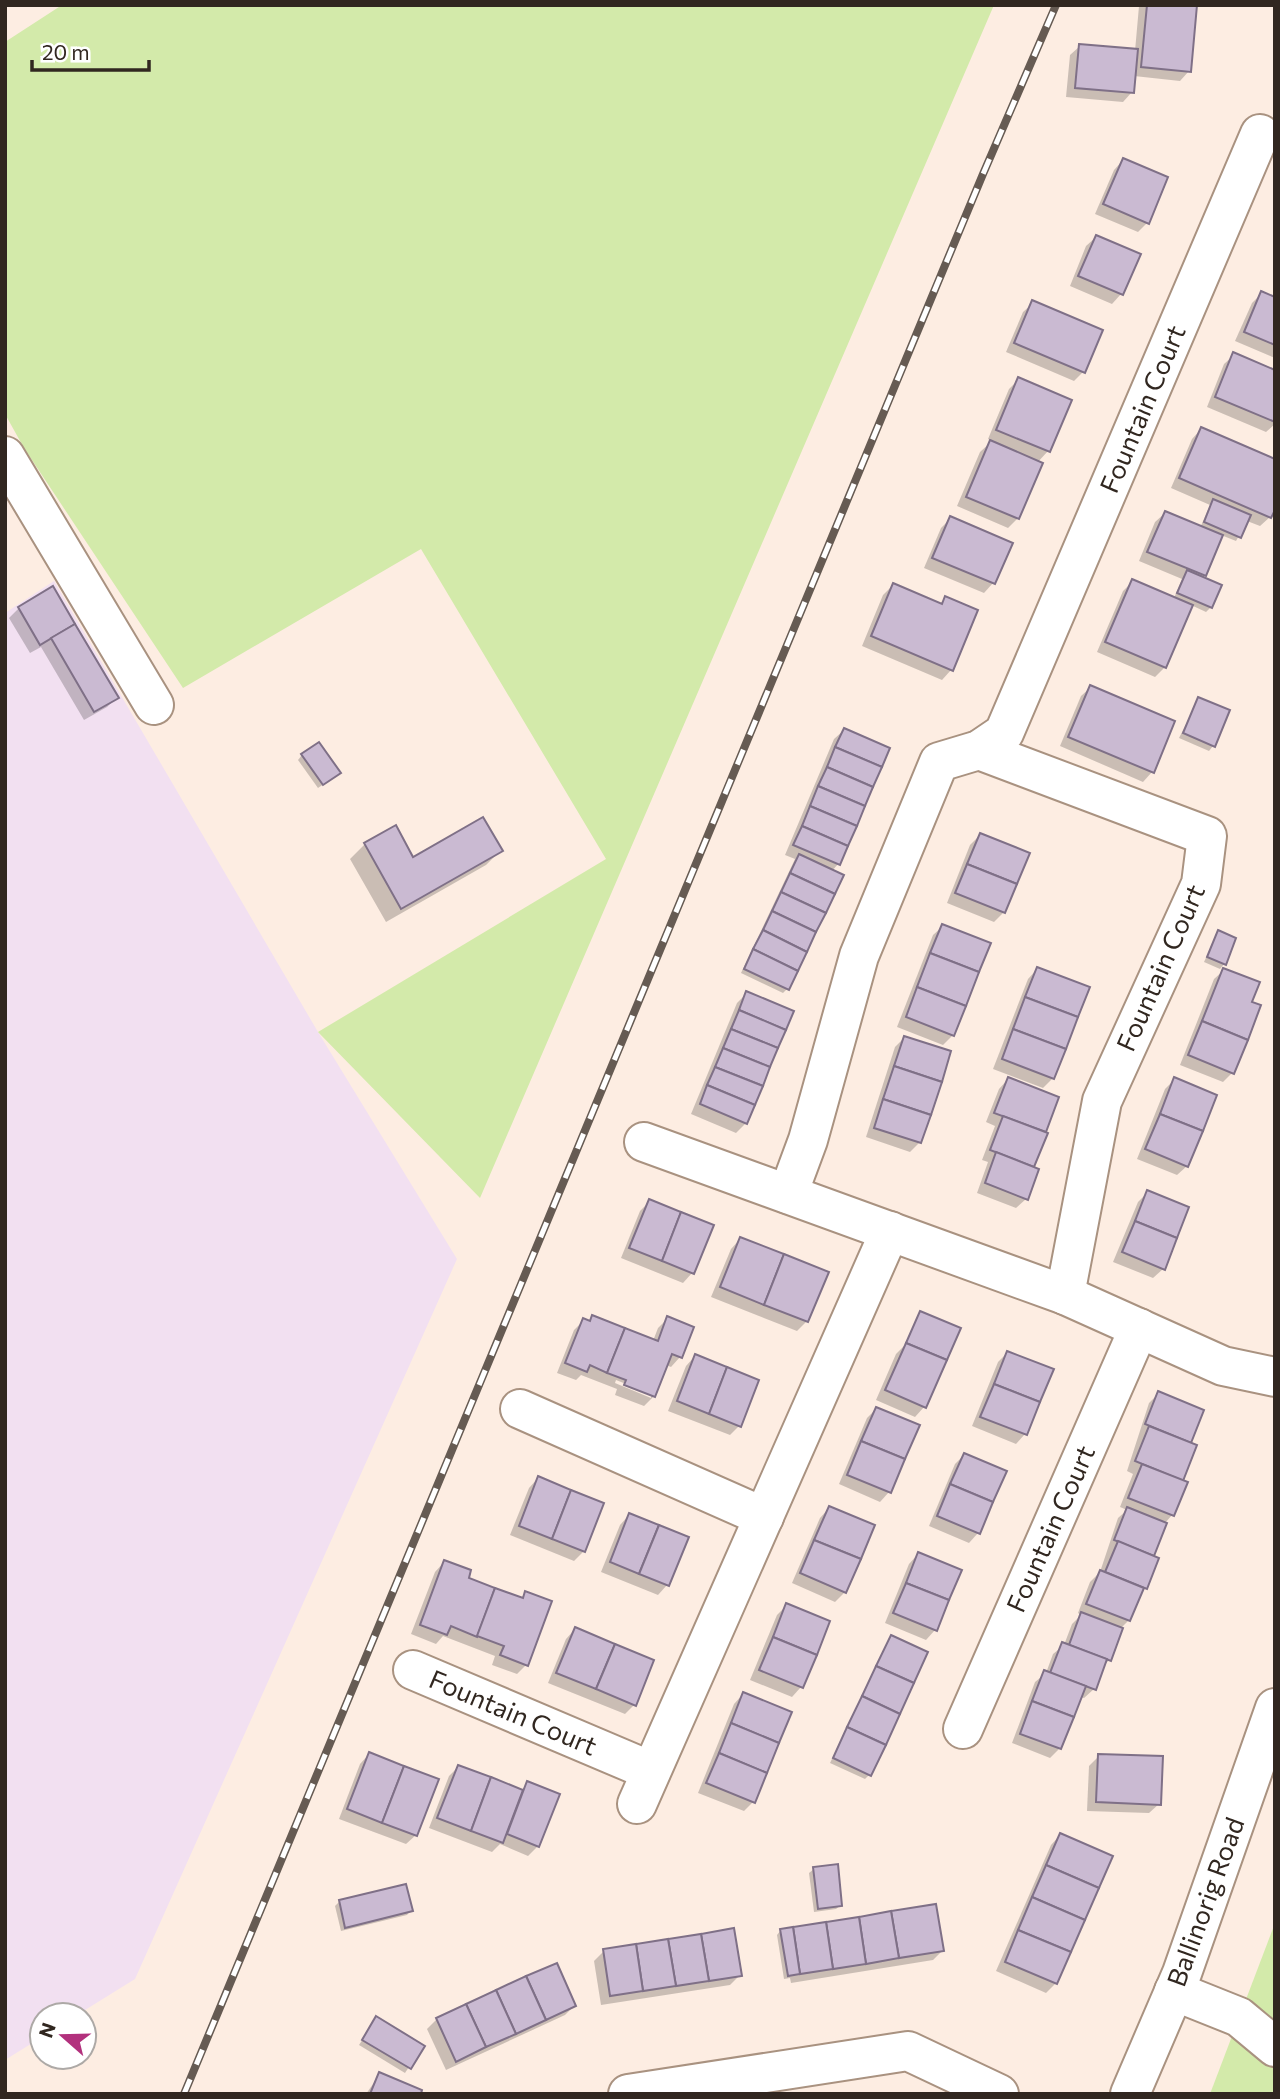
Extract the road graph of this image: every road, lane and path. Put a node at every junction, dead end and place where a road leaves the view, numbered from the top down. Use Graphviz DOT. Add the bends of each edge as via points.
graph roads {
  1 [pos="1260,134"];
  2 [pos="5,456"];
  3 [pos="154,705"];
  4 [pos="979,750"];
  5 [pos="644,1142"];
  6 [pos="788,1194"];
  7 [pos="890,1231"];
  8 [pos="1065,1295"];
  9 [pos="1139,1328"];
  10 [pos="1275,1377"];
  11 [pos="520,1409"];
  12 [pos="764,1517"];
  13 [pos="413,1670"];
  14 [pos="1275,1708"];
  15 [pos="963,1729"];
  16 [pos="1174,1991"];
  17 [pos="1275,2047"];
  18 [pos="628,2094"];
  19 [pos="999,2094"];
  20 [pos="1130,2094"];
  1 -- 4 [label="street, Fountain Court" via="1004,733"];
  2 -- 3 [label="street"];
  4 -- 6 [label="street, Fountain Court" via="939,762 859,956 808,1140"];
  4 -- 8 [label="street, Fountain Court" via="1207,836 1201,884 1101,1101"];
  5 -- 6 [label="street"];
  6 -- 7 [label="street"];
  7 -- 8 [label="street"];
  7 -- 12 [label="street, Fountain Court"];
  8 -- 9 [label="street"];
  9 -- 10 [label="street" via="1223,1366"];
  9 -- 15 [label="street, Fountain Court"];
  11 -- 12 [label="street"];
  12 -- 13 [label="street, Fountain Court" via="644,1788"];
  14 -- 16 [label="street, Ballinorig Road"];
  16 -- 17 [label="street" via="1239,2017"];
  16 -- 20 [label="street, Ballinorig Road"];
  18 -- 19 [label="street" via="908,2051"];
}
